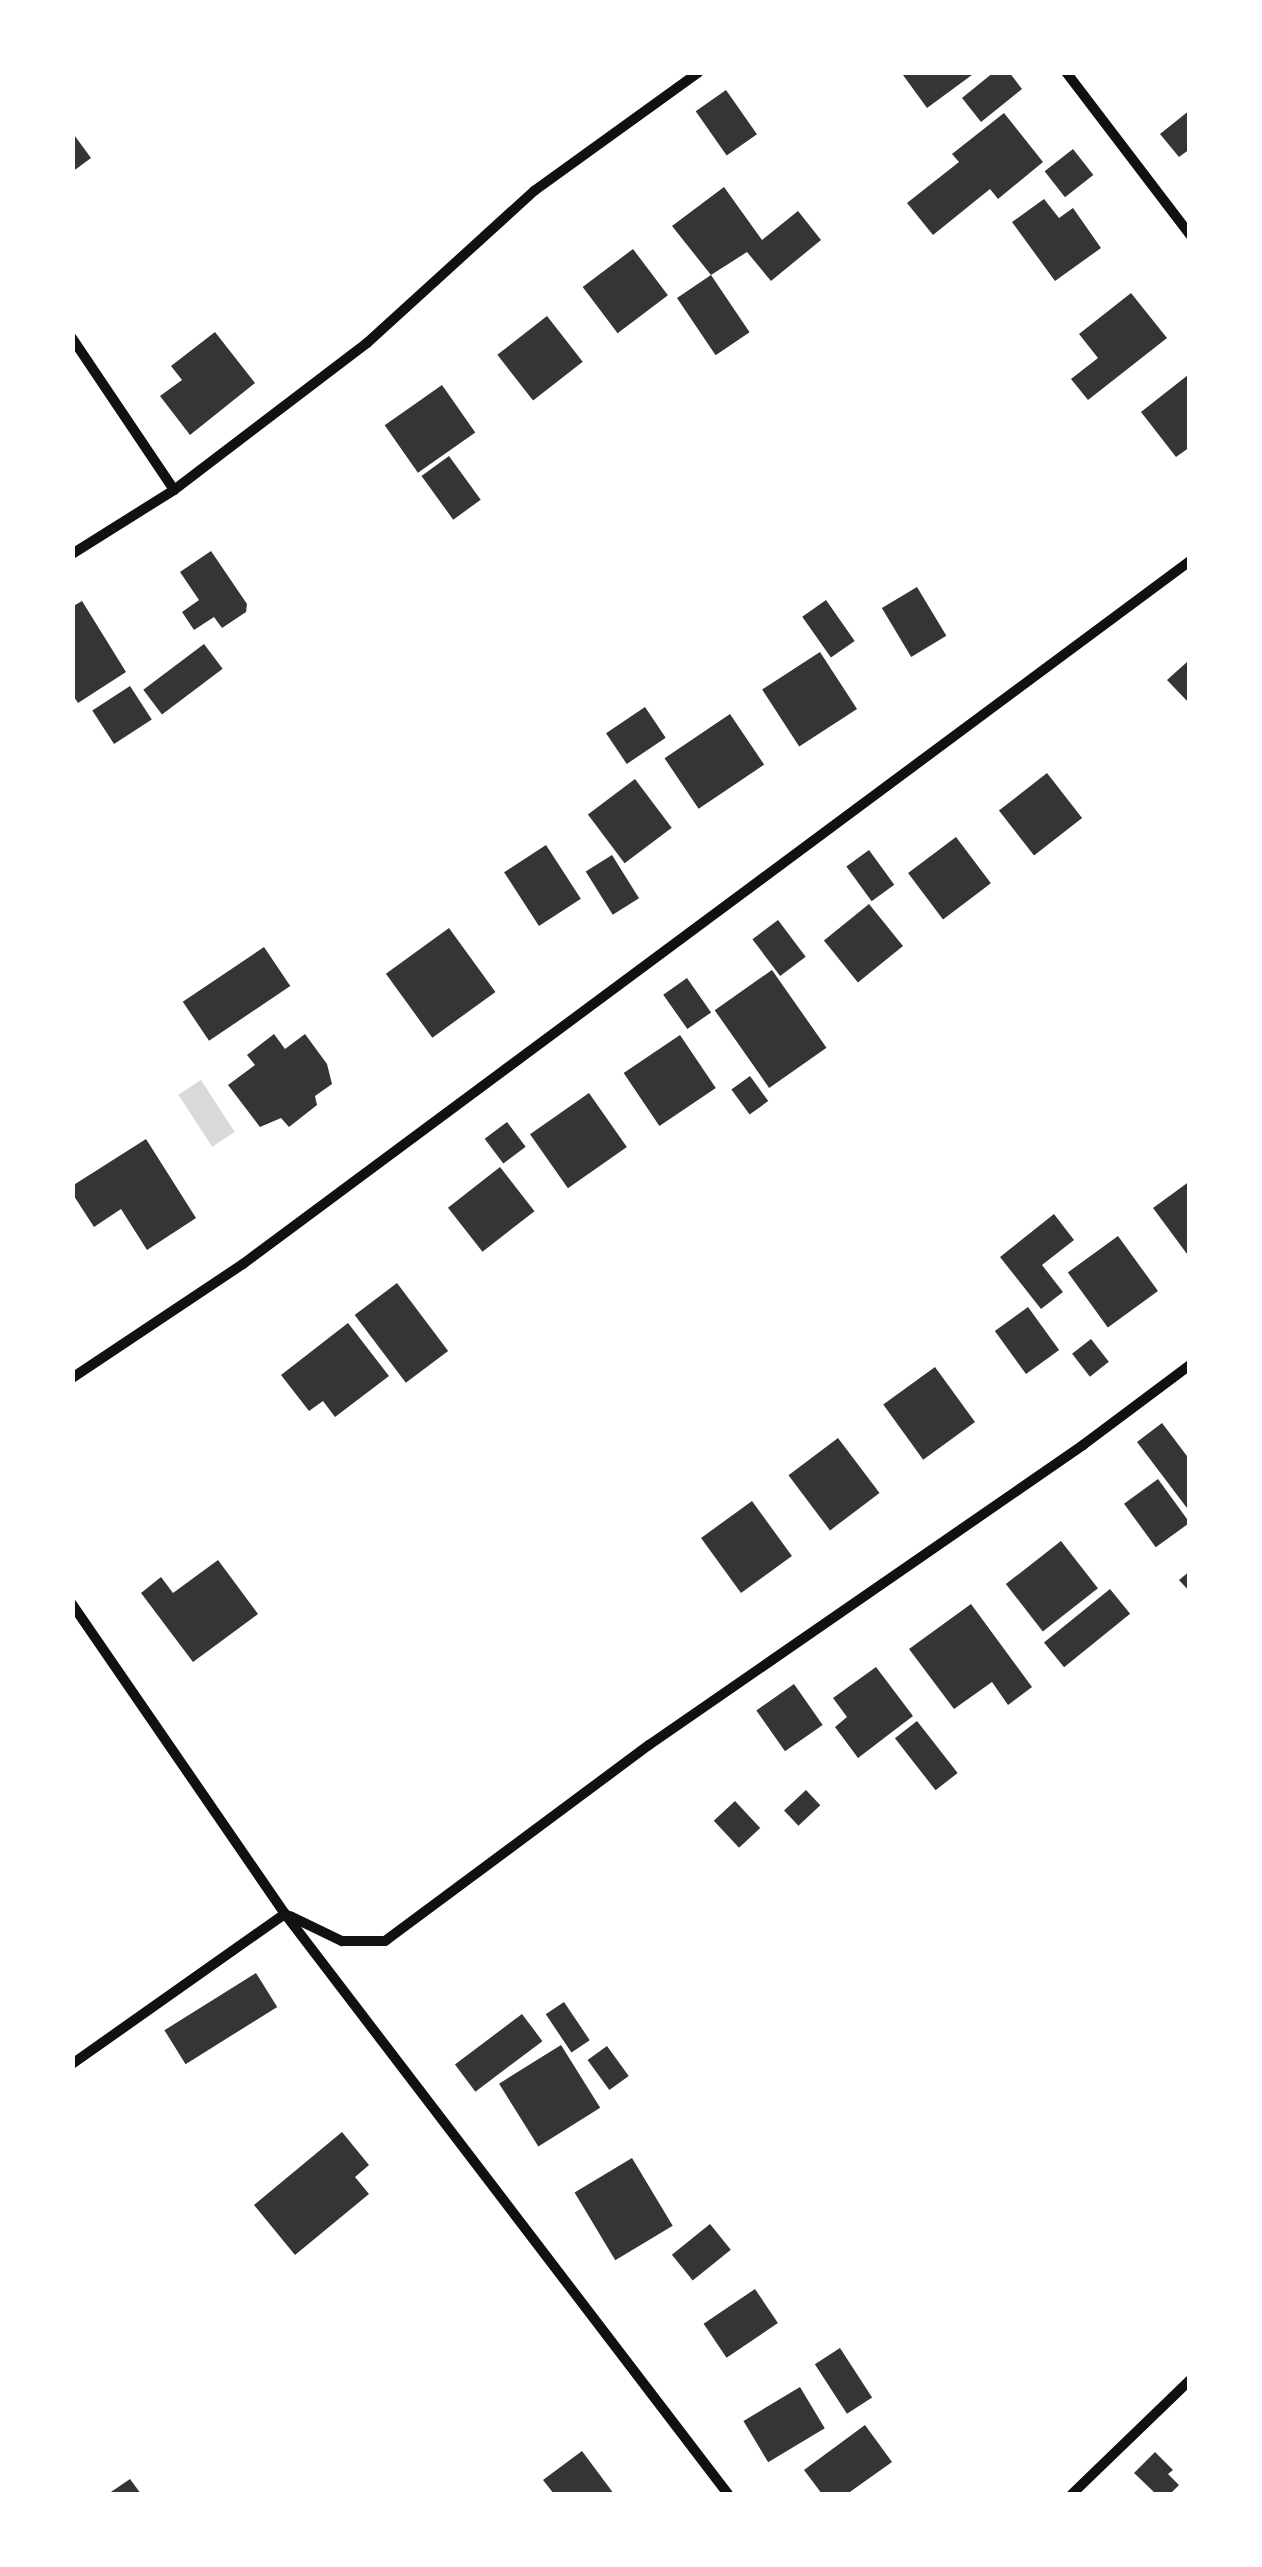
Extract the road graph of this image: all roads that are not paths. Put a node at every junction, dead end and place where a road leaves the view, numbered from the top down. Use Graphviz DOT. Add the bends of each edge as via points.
graph roads {
  1 [pos="698,72"];
  2 [pos="1066,72"];
  3 [pos="1190,235"];
  4 [pos="72,338"];
  5 [pos="174,490"];
  6 [pos="72,554"];
  7 [pos="1190,561"];
  8 [pos="1190,1365"];
  9 [pos="72,1378"];
  10 [pos="72,1604"];
  11 [pos="285,1914"];
  12 [pos="72,2064"];
  13 [pos="1190,2380"];
  14 [pos="728,2494"];
  15 [pos="1072,2494"];
  1 -- 5 [label="street" via="534,191 367,343"];
  2 -- 3 [label="street"];
  4 -- 5 [label="street"];
  5 -- 6 [label="street"];
  7 -- 9 [label="street" via="243,1264"];
  8 -- 11 [label="street" via="384,1941 342,1941"];
  10 -- 11 [label="street"];
  11 -- 12 [label="street"];
  11 -- 14 [label="street"];
  13 -- 15 [label="street"];
}
